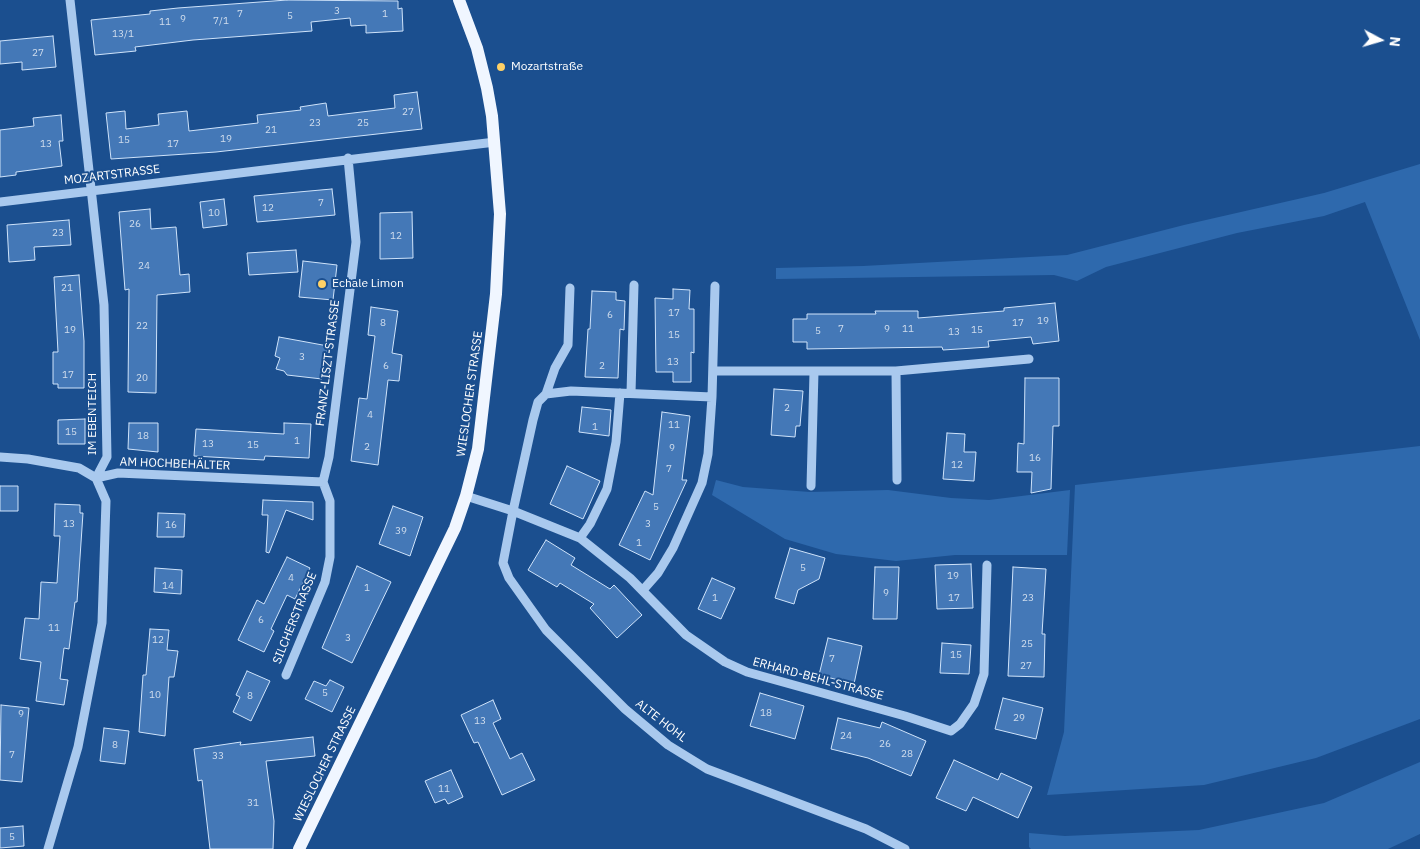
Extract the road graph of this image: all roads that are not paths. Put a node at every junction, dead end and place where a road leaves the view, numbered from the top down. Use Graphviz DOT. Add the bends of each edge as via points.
graph roads {
  1 [pos="70,0"];
  2 [pos="459,0"];
  3 [pos="495,142"];
  4 [pos="348,158"];
  5 [pos="92,190"];
  6 [pos="0,202"];
  7 [pos="634,285"];
  8 [pos="715,286"];
  9 [pos="570,288"];
  10 [pos="1029,359"];
  11 [pos="714,371"];
  12 [pos="896,371"];
  13 [pos="814,372"];
  14 [pos="620,392"];
  15 [pos="631,393"];
  16 [pos="546,394"];
  17 [pos="712,397"];
  18 [pos="0,457"];
  19 [pos="96,478"];
  20 [pos="896,480"];
  21 [pos="323,482"];
  22 [pos="811,486"];
  23 [pos="466,496"];
  24 [pos="513,511"];
  25 [pos="580,538"];
  26 [pos="987,565"];
  27 [pos="643,590"];
  28 [pos="286,676"];
  29 [pos="48,849"];
  30 [pos="299,849"];
  31 [pos="905,849"];
  1 -- 5 [label="street, IM EBENTEICH"];
  2 -- 3 [label="main road, WIESLOCHER STRASSE" via="477,48"];
  3 -- 4 [label="street, MOZARTSTRASSE"];
  3 -- 23 [label="main road, WIESLOCHER STRASSE" via="500,214 496,294 478,449"];
  4 -- 5 [label="street, MOZARTSTRASSE"];
  4 -- 21 [label="street, FRANZ-LISZT-STRASSE" via="356,242 330,457"];
  5 -- 6 [label="street, MOZARTSTRASSE"];
  5 -- 19 [label="street, IM EBENTEICH" via="104,305 107,437 107,457"];
  7 -- 15 [label="street"];
  8 -- 11 [label="street"];
  9 -- 16 [label="street, ALTE HOHL" via="568,345"];
  10 -- 12 [label="street"];
  11 -- 13 [label="street"];
  11 -- 17 [label="street"];
  12 -- 13 [label="street"];
  12 -- 20 [label="street"];
  13 -- 22 [label="street"];
  14 -- 15 [label="street"];
  14 -- 16 [label="street" via="562,391"];
  14 -- 25 [label="street" via="616,442 607,489"];
  15 -- 17 [label="street"];
  16 -- 24 [label="street, ALTE HOHL" via="538,402"];
  17 -- 27 [label="street" via="708,454 702,483 674,548"];
  18 -- 19 [label="street" via="79,468"];
  19 -- 21 [label="street, AM HOCHBEHÄLTER" via="118,473"];
  19 -- 29 [label="street" via="106,501 102,622 78,747"];
  21 -- 28 [label="street, SILCHERSTRASSE" via="330,501 330,556 325,582"];
  23 -- 24 [label="street, ERHARD-BEHL-STRASSE"];
  23 -- 30 [label="main road, WIESLOCHER STRASSE" via="455,528"];
  24 -- 25 [label="street, ERHARD-BEHL-STRASSE"];
  24 -- 31 [label="street, ALTE HOHL" via="504,563 509,578 546,630 625,709 668,745 707,769 866,829"];
  25 -- 27 [label="street, ERHARD-BEHL-STRASSE"];
  26 -- 27 [label="street, ERHARD-BEHL-STRASSE" via="984,674 974,704 951,731 747,672 725,662 686,635"];
}
